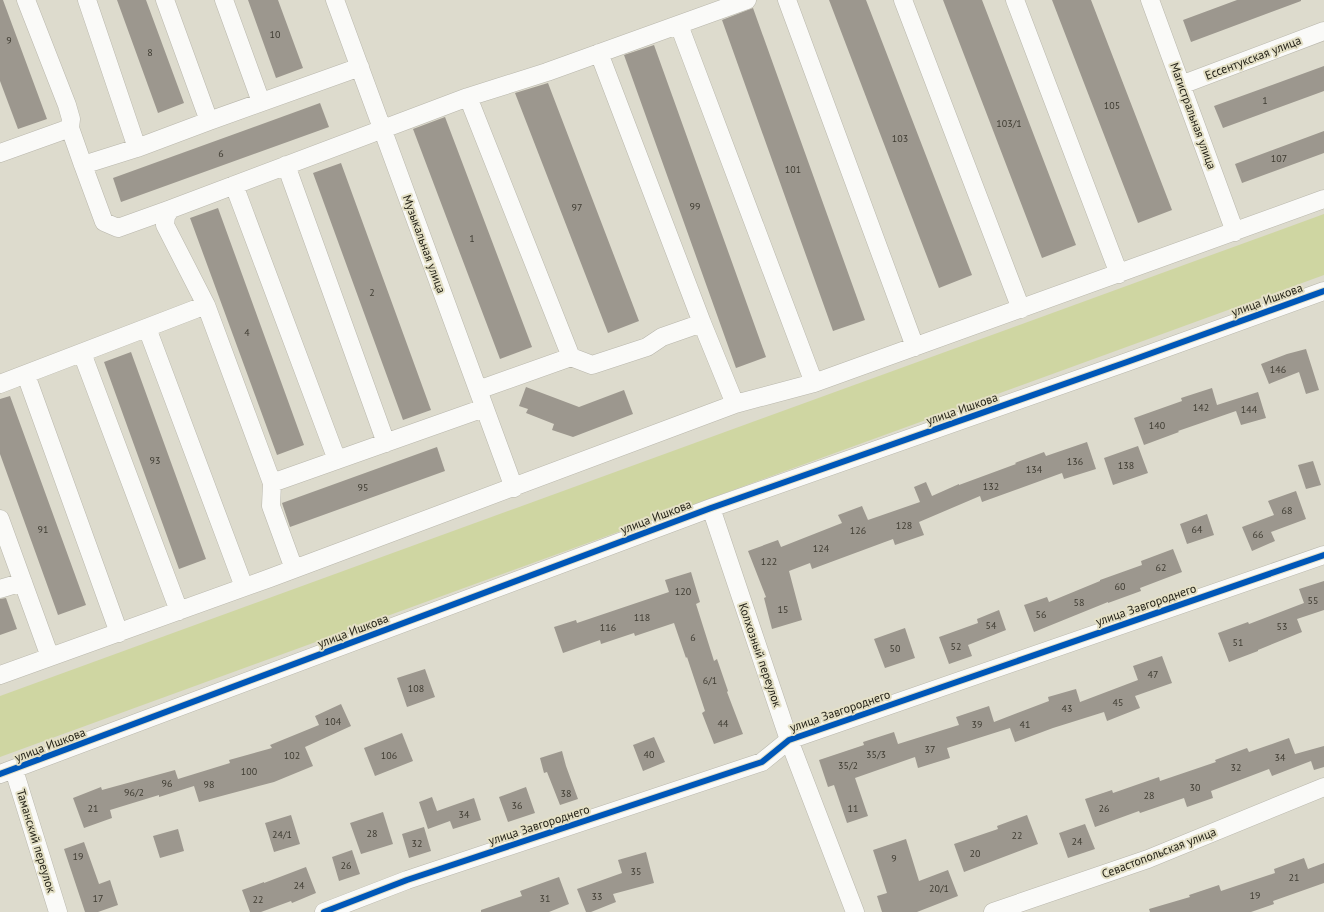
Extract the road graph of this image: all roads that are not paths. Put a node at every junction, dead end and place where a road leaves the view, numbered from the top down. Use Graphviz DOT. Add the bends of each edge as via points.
graph roads {
  1 [pos="26,0"];
  2 [pos="87,0"];
  3 [pos="166,0"];
  4 [pos="224,0"];
  5 [pos="335,0"];
  6 [pos="748,0"];
  7 [pos="787,0"];
  8 [pos="903,0"];
  9 [pos="1015,0"];
  10 [pos="1150,0"];
  11 [pos="679,24"];
  12 [pos="1324,31"];
  13 [pos="599,53"];
  14 [pos="360,67"];
  15 [pos="1181,85"];
  16 [pos="468,97"];
  17 [pos="261,102"];
  18 [pos="209,120"];
  19 [pos="70,128"];
  20 [pos="382,129"];
  21 [pos="137,148"];
  22 [pos="0,153"];
  23 [pos="83,165"];
  24 [pos="286,165"];
  25 [pos="234,185"];
  26 [pos="1324,200"];
  27 [pos="171,209"];
  28 [pos="1235,232"];
  29 [pos="1119,274"];
  30 [pos="1324,291"];
  31 [pos="206,305"];
  32 [pos="1021,309"];
  33 [pos="702,323"];
  34 [pos="147,328"];
  35 [pos="915,347"];
  36 [pos="82,353"];
  37 [pos="570,357"];
  38 [pos="26,375"];
  39 [pos="814,383"];
  40 [pos="0,384"];
  41 [pos="478,390"];
  42 [pos="735,404"];
  43 [pos="484,408"];
  44 [pos="386,443"];
  45 [pos="337,460"];
  46 [pos="272,483"];
  47 [pos="514,488"];
  48 [pos="711,508"];
  49 [pos="0,519"];
  50 [pos="1324,555"];
  51 [pos="294,569"];
  52 [pos="23,582"];
  53 [pos="244,587"];
  54 [pos="0,589"];
  55 [pos="178,611"];
  56 [pos="119,633"];
  57 [pos="50,657"];
  58 [pos="0,675"];
  59 [pos="789,740"];
  60 [pos="7,772"];
  61 [pos="1324,787"];
  62 [pos="58,912"];
  63 [pos="324,912"];
  64 [pos="855,912"];
  65 [pos="993,912"];
  1 -- 19 [label="street" via="67,105 71,119"];
  2 -- 21 [label="street"];
  3 -- 18 [label="street"];
  4 -- 17 [label="street"];
  5 -- 14 [label="street, Музыкальная улица"];
  6 -- 11 [label="street"];
  7 -- 35 [label="street"];
  8 -- 32 [label="street"];
  9 -- 29 [label="street"];
  10 -- 15 [label="street, Магистральная улица"];
  11 -- 13 [label="street"];
  11 -- 39 [label="street"];
  12 -- 15 [label="street, Ессентукская улица"];
  13 -- 16 [label="street"];
  13 -- 33 [label="street"];
  14 -- 17 [label="street"];
  14 -- 20 [label="street, Музыкальная улица"];
  15 -- 28 [label="street, Магистральная улица"];
  16 -- 20 [label="street"];
  16 -- 37 [label="street"];
  17 -- 18 [label="street"];
  18 -- 21 [label="street"];
  19 -- 22 [label="street"];
  19 -- 23 [label="street"];
  20 -- 24 [label="street"];
  20 -- 41 [label="street, Музыкальная улица"];
  21 -- 23 [label="street"];
  23 -- 27 [label="street" via="104,222 118,228"];
  24 -- 25 [label="street"];
  24 -- 44 [label="street"];
  25 -- 27 [label="street"];
  25 -- 45 [label="street"];
  26 -- 28 [label="street"];
  27 -- 31 [label="street" via="166,216 165,224"];
  28 -- 29 [label="street"];
  29 -- 32 [label="street"];
  30 -- 48 [label="street, улица Ишкова"];
  31 -- 34 [label="street"];
  31 -- 46 [label="street"];
  32 -- 35 [label="street"];
  33 -- 37 [label="street" via="662,337 648,347 592,365"];
  33 -- 42 [label="street"];
  34 -- 36 [label="street"];
  34 -- 53 [label="street"];
  35 -- 39 [label="street"];
  36 -- 38 [label="street"];
  36 -- 55 [label="street"];
  37 -- 41 [label="street"];
  38 -- 40 [label="street"];
  38 -- 56 [label="street"];
  39 -- 42 [label="street"];
  41 -- 43 [label="street, Музыкальная улица"];
  42 -- 47 [label="street"];
  43 -- 44 [label="street"];
  43 -- 47 [label="street, Музыкальная улица"];
  44 -- 45 [label="street"];
  45 -- 46 [label="street"];
  46 -- 51 [label="street" via="271,506"];
  47 -- 51 [label="street"];
  48 -- 59 [label="street, Колхозный переулок"];
  48 -- 60 [label="street, улица Ишкова"];
  49 -- 52 [label="street"];
  50 -- 59 [label="street, улица Завгороднего"];
  51 -- 53 [label="street"];
  52 -- 54 [label="street"];
  52 -- 57 [label="street"];
  53 -- 55 [label="street"];
  55 -- 56 [label="street"];
  56 -- 57 [label="street"];
  57 -- 58 [label="street"];
  59 -- 63 [label="street, улица Завгороднего" via="762,762 407,880"];
  59 -- 64 [label="street, Колхозный переулок"];
  60 -- 62 [label="street, Таманский переулок"];
  61 -- 65 [label="street, Севастопольская улица" via="1148,859"];
}
